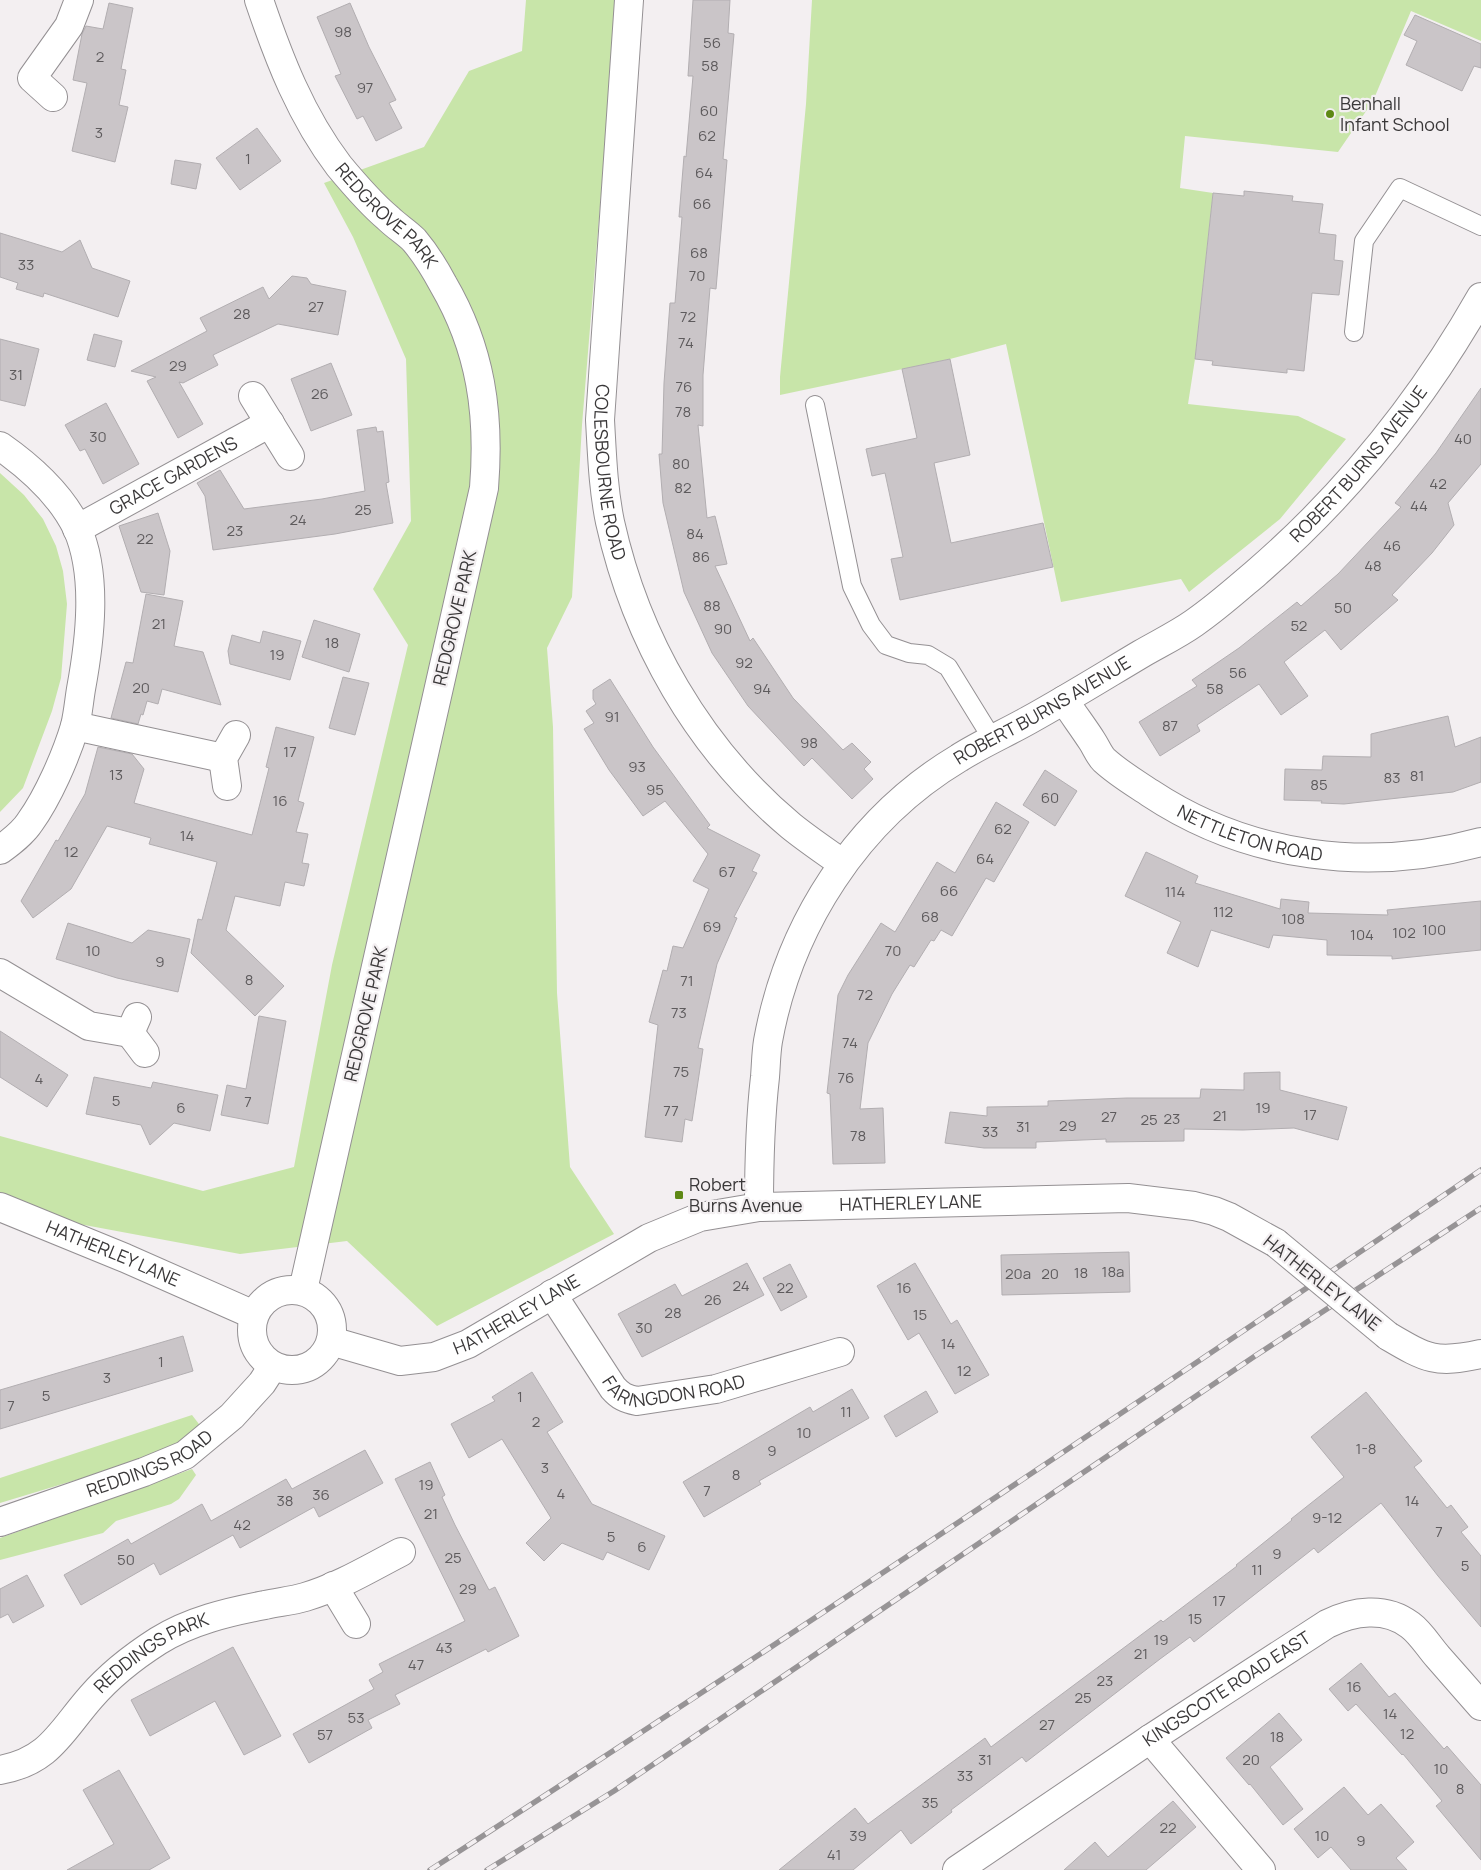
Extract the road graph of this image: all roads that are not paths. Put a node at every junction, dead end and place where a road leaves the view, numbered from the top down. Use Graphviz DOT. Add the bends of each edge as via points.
graph roads {
  1 [pos="79,0"];
  2 [pos="260,0"];
  3 [pos="630,0"];
  4 [pos="53,97"];
  5 [pos="1481,226"];
  6 [pos="1481,297"];
  7 [pos="1354,332"];
  8 [pos="253,396"];
  9 [pos="815,405"];
  10 [pos="270,423"];
  11 [pos="0,446"];
  12 [pos="290,456"];
  13 [pos="77,529"];
  14 [pos="1064,700"];
  15 [pos="75,726"];
  16 [pos="993,740"];
  17 [pos="227,786"];
  18 [pos="1481,842"];
  19 [pos="0,850"];
  20 [pos="843,864"];
  21 [pos="0,973"];
  22 [pos="137,1034"];
  23 [pos="0,1206"];
  24 [pos="759,1206"];
  25 [pos="303,1290"];
  26 [pos="552,1294"];
  27 [pos="254,1315"];
  28 [pos="331,1341"];
  29 [pos="840,1352"];
  30 [pos="1481,1354"];
  31 [pos="273,1366"];
  32 [pos="0,1522"];
  33 [pos="401,1552"];
  34 [pos="333,1586"];
  35 [pos="356,1624"];
  36 [pos="1477,1695"];
  37 [pos="1150,1739"];
  38 [pos="0,1770"];
  39 [pos="962,1867"];
  40 [pos="1261,1870"];
  1 -- 4 [label="street" via="69,26 32,78"];
  2 -- 25 [label="street, REDGROVE PARK" via="298,101 319,136 362,192 414,240 452,299 477,365 486,426 484,488"];
  3 -- 20 [label="street, COLESBOURNE ROAD" via="600,420 604,479 620,561 639,617 660,663 710,740 764,801 791,826"];
  5 -- 7 [label="lane" via="1400,188 1364,241"];
  6 -- 14 [label="street, ROBERT BURNS AVENUE" via="1444,358 1380,445 1317,516 1278,554 1194,623"];
  8 -- 10 [label="street"];
  9 -- 16 [label="lane" via="852,586 871,625 886,645 928,654 948,667"];
  10 -- 12 [label="street"];
  10 -- 13 [label="street, GRACE GARDENS"];
  11 -- 13 [label="street" via="41,479"];
  13 -- 15 [label="street" via="85,555 90,620"];
  14 -- 16 [label="street, ROBERT BURNS AVENUE"];
  14 -- 18 [label="street, NETTLETON ROAD" via="1104,759 1132,782 1162,802 1228,834 1299,853 1338,858 1416,856"];
  15 -- 17 [label="street" via="229,747"];
  15 -- 19 [label="street" via="46,798 29,823"];
  16 -- 20 [label="street, ROBERT BURNS AVENUE" via="958,758 918,786 868,833"];
  20 -- 24 [label="street, ROBERT BURNS AVENUE" via="802,931 776,1005 762,1102"];
  21 -- 22 [label="street" via="89,1026"];
  23 -- 27 [label="street, HATHERLEY LANE"];
  24 -- 26 [label="street, HATHERLEY LANE" via="700,1217 649,1238"];
  24 -- 30 [label="street, HATHERLEY LANE, bridge" via="1128,1198 1194,1206 1228,1217 1276,1242 1388,1336 1418,1354 1456,1359"];
  25 -- 27 [label="street" via="283,1289 265,1298"];
  25 -- 28 [label="street" via="322,1301 332,1320"];
  26 -- 28 [label="street, HATHERLEY LANE" via="468,1344 434,1357 400,1361"];
  26 -- 29 [label="street, FARINGDON ROAD" via="613,1388 628,1400 716,1389"];
  27 -- 31 [label="street" via="251,1334 258,1353"];
  28 -- 31 [label="street" via="323,1357 308,1367 291,1371"];
  31 -- 32 [label="street, REDDINGS ROAD" via="232,1416 185,1455"];
  33 -- 34 [label="street, REDDINGS PARK"];
  34 -- 35 [label="street"];
  34 -- 38 [label="street, REDDINGS PARK" via="305,1598 210,1618 160,1640 111,1676 60,1738 46,1750 13,1768"];
  36 -- 37 [label="street, KINGSCOTE ROAD EAST" via="1411,1626 1385,1614 1356,1613 1327,1624"];
  37 -- 39 [label="street, KINGSCOTE ROAD EAST"];
  37 -- 40 [label="street"];
}
